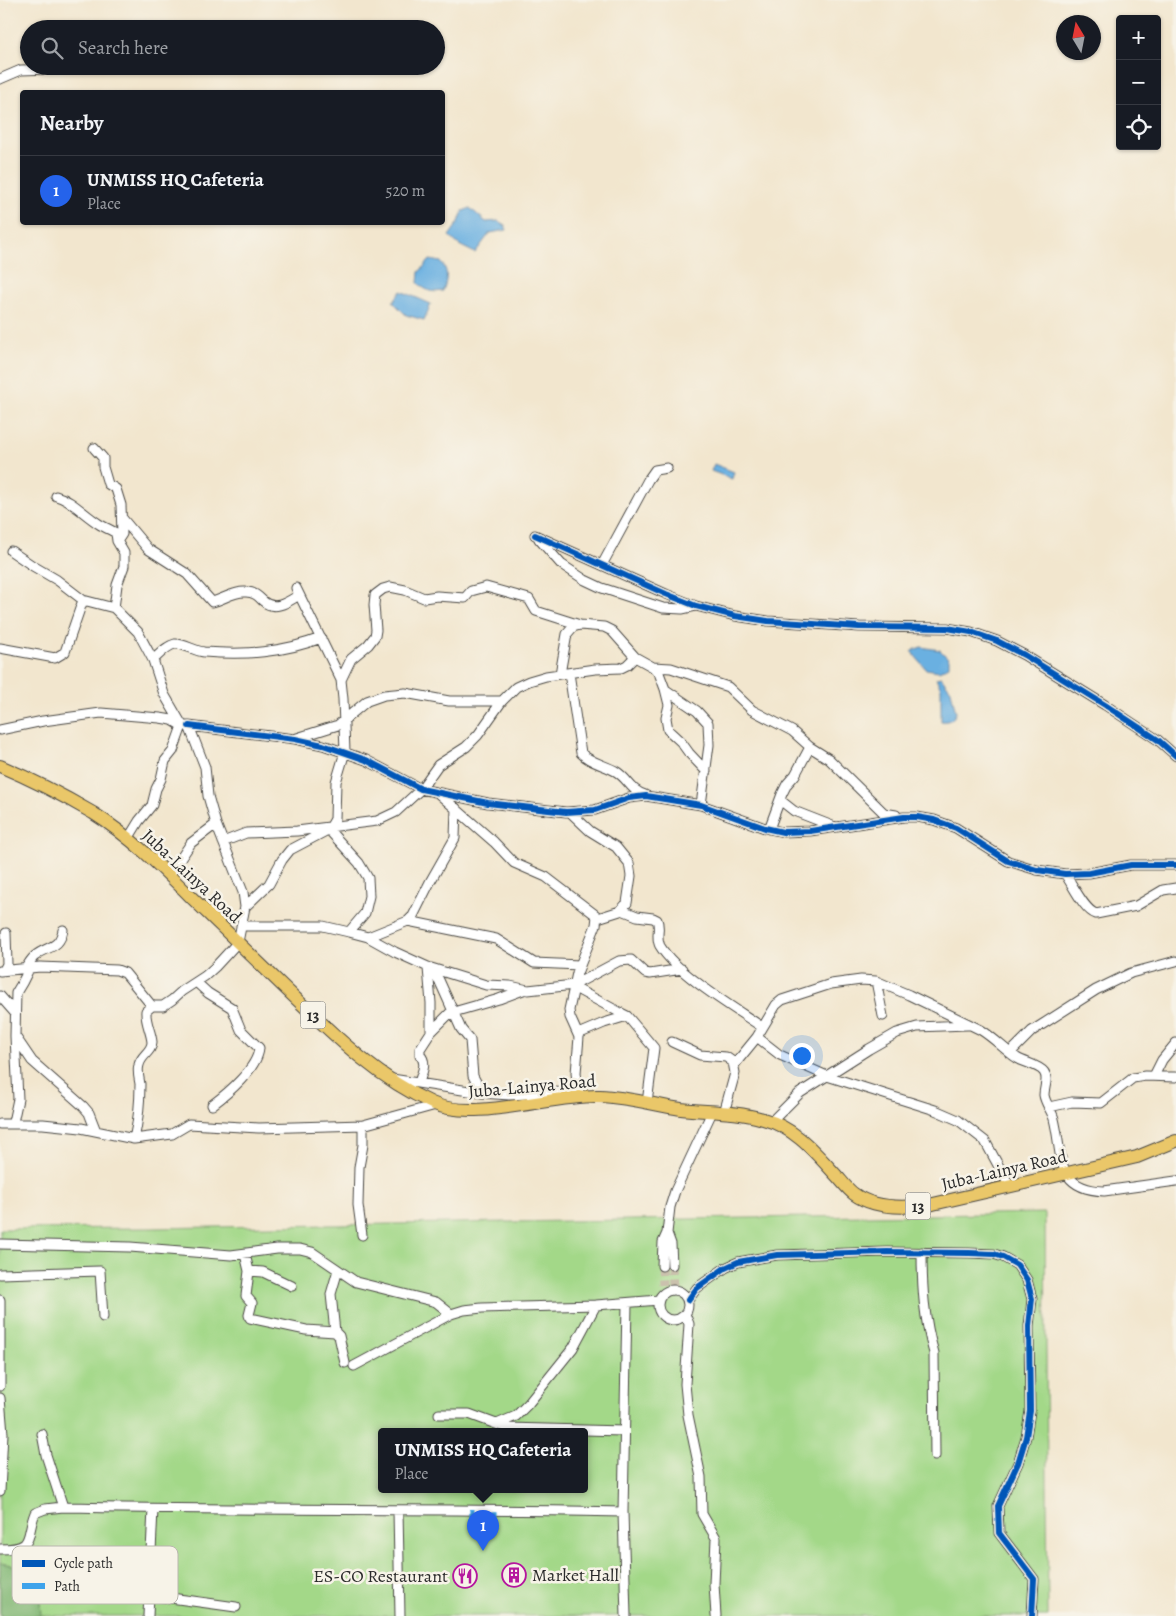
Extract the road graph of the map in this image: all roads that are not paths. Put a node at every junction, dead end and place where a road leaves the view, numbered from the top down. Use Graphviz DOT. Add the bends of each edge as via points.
graph roads {
  1 [pos="20,70"];
  2 [pos="0,79"];
  3 [pos="94,448"];
  4 [pos="667,468"];
  5 [pos="56,496"];
  6 [pos="122,518"];
  7 [pos="117,540"];
  8 [pos="11,551"];
  9 [pos="602,565"];
  10 [pos="83,600"];
  11 [pos="696,606"];
  12 [pos="114,608"];
  13 [pos="580,625"];
  14 [pos="321,638"];
  15 [pos="0,648"];
  16 [pos="635,657"];
  17 [pos="153,660"];
  18 [pos="653,667"];
  19 [pos="565,673"];
  20 [pos="341,680"];
  21 [pos="666,689"];
  22 [pos="502,701"];
  23 [pos="344,720"];
  24 [pos="186,726"];
  25 [pos="0,730"];
  26 [pos="295,739"];
  27 [pos="810,747"];
  28 [pos="345,752"];
  29 [pos="1176,756"];
  30 [pos="0,766"];
  31 [pos="706,771"];
  32 [pos="421,789"];
  33 [pos="438,793"];
  34 [pos="646,796"];
  35 [pos="780,800"];
  36 [pos="701,805"];
  37 [pos="456,808"];
  38 [pos="570,812"];
  39 [pos="904,817"];
  40 [pos="216,824"];
  41 [pos="329,828"];
  42 [pos="837,828"];
  43 [pos="769,829"];
  44 [pos="128,839"];
  45 [pos="223,842"];
  46 [pos="1176,865"];
  47 [pos="1065,874"];
  48 [pos="169,876"];
  49 [pos="1176,888"];
  50 [pos="245,907"];
  51 [pos="622,910"];
  52 [pos="598,918"];
  53 [pos="408,921"];
  54 [pos="241,926"];
  55 [pos="63,930"];
  56 [pos="349,932"];
  57 [pos="6,933"];
  58 [pos="368,937"];
  59 [pos="238,942"];
  60 [pos="1176,961"];
  61 [pos="580,965"];
  62 [pos="428,967"];
  63 [pos="27,969"];
  64 [pos="682,969"];
  65 [pos="2,971"];
  66 [pos="876,981"];
  67 [pos="196,982"];
  68 [pos="574,986"];
  69 [pos="523,990"];
  70 [pos="0,996"];
  71 [pos="152,1006"];
  72 [pos="453,1012"];
  73 [pos="15,1013"];
  74 [pos="627,1016"];
  75 [pos="883,1016"];
  76 [pos="967,1024"];
  77 [pos="762,1027"];
  78 [pos="432,1032"];
  79 [pos="578,1034"];
  80 [pos="15,1036"];
  81 [pos="757,1037"];
  82 [pos="672,1042"];
  83 [pos="1176,1044"];
  84 [pos="1010,1053"];
  85 [pos="735,1064"];
  86 [pos="827,1076"];
  87 [pos="1154,1076"];
  88 [pos="1176,1077"];
  89 [pos="387,1078"];
  90 [pos="419,1083"];
  91 [pos="482,1093"];
  92 [pos="579,1094"];
  93 [pos="647,1103"];
  94 [pos="212,1105"];
  95 [pos="436,1105"];
  96 [pos="1049,1107"];
  97 [pos="718,1112"];
  98 [pos="772,1121"];
  99 [pos="13,1122"];
  100 [pos="0,1124"];
  101 [pos="363,1126"];
  102 [pos="96,1131"];
  103 [pos="134,1139"];
  104 [pos="1176,1141"];
  105 [pos="1067,1174"];
  106 [pos="1176,1180"];
  107 [pos="1010,1187"];
  108 [pos="667,1233"];
  109 [pos="362,1234"];
  110 [pos="0,1244"];
  111 [pos="922,1252"];
  112 [pos="245,1254"];
  113 [pos="672,1265"];
  114 [pos="662,1266"];
  115 [pos="338,1270"];
  116 [pos="249,1271"];
  117 [pos="0,1274"];
  118 [pos="662,1285"];
  119 [pos="292,1286"];
  120 [pos="659,1298"];
  121 [pos="0,1300"];
  122 [pos="688,1300"];
  123 [pos="627,1304"];
  124 [pos="596,1305"];
  125 [pos="451,1314"];
  126 [pos="685,1314"];
  127 [pos="103,1317"];
  128 [pos="335,1332"];
  129 [pos="0,1362"];
  130 [pos="0,1386"];
  131 [pos="0,1398"];
  132 [pos="439,1414"];
  133 [pos="497,1424"];
  134 [pos="507,1428"];
  135 [pos="623,1430"];
  136 [pos="588,1431"];
  137 [pos="42,1434"];
  138 [pos="935,1456"];
  139 [pos="0,1490"];
  140 [pos="63,1507"];
  141 [pos="154,1509"];
  142 [pos="398,1510"];
  143 [pos="623,1512"];
  144 [pos="21,1546"];
  145 [pos="152,1546"];
  146 [pos="178,1599"];
  147 [pos="236,1607"];
  148 [pos="400,1616"];
  149 [pos="626,1616"];
  150 [pos="716,1616"];
  151 [pos="1032,1616"];
  1 -- 2 [label="street"];
  3 -- 6 [label="street" via="103,458 102,467 108,484 116,489"];
  4 -- 9 [label="street" via="655,470 648,480"];
  5 -- 7 [label="street" via="66,499 98,524 116,533"];
  6 -- 7 [label="street" via="122,534"];
  6 -- 14 [label="street" via="148,549 187,574 211,602 245,592 257,595 265,603 281,605 298,591"];
  7 -- 12 [label="street" via="124,553 124,566"];
  8 -- 10 [label="street"];
  9 -- 11 [label="street"];
  9 -- 11 [label="street" via="535,535 561,564 594,584 663,608"];
  10 -- 12 [label="street"];
  10 -- 15 [label="street" via="64,652 55,658"];
  11 -- 29 [label="street" via="768,621 947,628 971,632 1024,655 1113,710"];
  12 -- 17 [label="street" via="138,632"];
  13 -- 16 [label="street" via="609,629"];
  13 -- 19 [label="street" via="567,634"];
  13 -- 20 [label="street" via="536,611 529,599 486,587 471,591 465,598 424,598 398,588 383,589 375,596 375,636 351,659"];
  14 -- 17 [label="street" via="293,648 249,653 198,652 177,644"];
  14 -- 20 [label="street"];
  16 -- 18 [label="street"];
  16 -- 19 [label="street" via="621,668"];
  17 -- 24 [label="street" via="164,694"];
  18 -- 21 [label="street" via="662,677"];
  18 -- 27 [label="street" via="671,668 728,688 752,710 790,729"];
  19 -- 22 [label="street" via="529,681 516,687"];
  19 -- 34 [label="street" via="581,753 619,773 635,792"];
  20 -- 23 [label="street"];
  21 -- 31 [label="street" via="668,730"];
  21 -- 31 [label="street" via="708,723"];
  22 -- 23 [label="street" via="449,701 398,693 372,699"];
  22 -- 32 [label="street" via="478,735 438,765"];
  23 -- 26 [label="street"];
  23 -- 28 [label="street"];
  24 -- 25 [label="street" via="160,718 100,713"];
  24 -- 26 [label="street"];
  24 -- 40 [label="street" via="205,767 208,796"];
  24 -- 44 [label="street" via="165,761 152,805"];
  26 -- 28 [label="street"];
  27 -- 35 [label="street"];
  27 -- 39 [label="street" via="836,765 884,813"];
  28 -- 32 [label="street"];
  28 -- 41 [label="street" via="336,782 336,812"];
  30 -- 44 [label="main road, Juba-Lainya Road / 13" via="94,814"];
  31 -- 36 [label="street"];
  32 -- 33 [label="street"];
  32 -- 41 [label="street" via="387,817"];
  33 -- 37 [label="street"];
  33 -- 38 [label="street" via="488,803"];
  34 -- 36 [label="street"];
  34 -- 38 [label="street" via="629,798 595,810"];
  35 -- 42 [label="street" via="794,811"];
  35 -- 43 [label="street"];
  36 -- 43 [label="street"];
  37 -- 52 [label="street" via="514,863 546,877"];
  37 -- 53 [label="street" via="455,838 417,911"];
  38 -- 51 [label="street" via="590,831 616,847 630,864 627,903"];
  39 -- 42 [label="street"];
  39 -- 47 [label="street" via="934,820 956,828 1008,861"];
  40 -- 45 [label="street"];
  40 -- 48 [label="street" via="191,843"];
  41 -- 45 [label="street" via="246,833"];
  41 -- 50 [label="street" via="290,850 269,884"];
  41 -- 56 [label="street" via="368,878 369,896 365,913"];
  42 -- 43 [label="street" via="783,832"];
  44 -- 48 [label="main road, Juba-Lainya Road / 13"];
  45 -- 50 [label="street" via="243,892"];
  46 -- 47 [label="street" via="1131,864 1090,873"];
  47 -- 49 [label="street" via="1085,907 1096,914 1136,906 1163,890"];
  48 -- 59 [label="main road, Juba-Lainya Road / 13"];
  50 -- 54 [label="street"];
  51 -- 52 [label="street"];
  51 -- 64 [label="street" via="657,920 659,944"];
  52 -- 61 [label="street"];
  53 -- 58 [label="street"];
  53 -- 61 [label="street" via="496,939 534,963"];
  54 -- 56 [label="street" via="323,926"];
  54 -- 59 [label="street"];
  55 -- 63 [label="street" via="56,945 36,954"];
  56 -- 58 [label="street"];
  57 -- 65 [label="street" via="7,964"];
  58 -- 62 [label="street"];
  59 -- 67 [label="street"];
  59 -- 89 [label="main road, Juba-Lainya Road / 13" via="328,1029"];
  60 -- 84 [label="street" via="1132,973 1096,990 1032,1031"];
  61 -- 68 [label="street"];
  62 -- 69 [label="street" via="486,985"];
  62 -- 72 [label="street" via="439,980"];
  62 -- 78 [label="street"];
  63 -- 65 [label="street"];
  63 -- 71 [label="street" via="117,970 125,973"];
  63 -- 73 [label="street" via="16,992"];
  64 -- 68 [label="street" via="650,974 631,960 619,961"];
  64 -- 77 [label="street"];
  66 -- 75 [label="street"];
  66 -- 76 [label="street"];
  66 -- 77 [label="street" via="831,984 786,998 776,1004"];
  67 -- 71 [label="street" via="162,1006"];
  67 -- 94 [label="street" via="208,994 232,1008 241,1030 260,1048 249,1070 234,1088"];
  68 -- 69 [label="street"];
  68 -- 74 [label="street"];
  68 -- 79 [label="street" via="569,1010"];
  69 -- 72 [label="street"];
  70 -- 73 [label="street"];
  71 -- 103 [label="street" via="146,1011 145,1020 152,1043 139,1064"];
  72 -- 78 [label="street"];
  72 -- 91 [label="street" via="470,1040 473,1076"];
  73 -- 80 [label="street"];
  74 -- 79 [label="street"];
  74 -- 93 [label="street" via="654,1048"];
  76 -- 84 [label="street" via="990,1036"];
  76 -- 86 [label="street" via="908,1029"];
  77 -- 81 [label="street"];
  78 -- 90 [label="street" via="420,1049 424,1064"];
  79 -- 92 [label="street" via="576,1073"];
  80 -- 99 [label="street" via="18,1099"];
  80 -- 102 [label="street" via="32,1061 89,1113"];
  81 -- 85 [label="street"];
  81 -- 86 [label="street" via="780,1055"];
  82 -- 85 [label="street" via="700,1055 726,1057"];
  83 -- 87 [label="street"];
  84 -- 96 [label="street" via="1045,1074 1044,1093"];
  85 -- 97 [label="street" via="734,1082"];
  86 -- 98 [label="street" via="800,1093"];
  86 -- 107 [label="street" via="958,1120 985,1141"];
  87 -- 88 [label="street"];
  87 -- 96 [label="street" via="1133,1078 1101,1103 1072,1102"];
  89 -- 90 [label="street"];
  89 -- 95 [label="main road, Juba-Lainya Road / 13"];
  90 -- 91 [label="street"];
  91 -- 92 [label="street"];
  92 -- 93 [label="main road, Juba-Lainya Road / 13"];
  92 -- 95 [label="main road, Juba-Lainya Road / 13" via="519,1105 465,1110"];
  93 -- 97 [label="main road, Juba-Lainya Road / 13"];
  95 -- 101 [label="street"];
  96 -- 105 [label="street"];
  97 -- 98 [label="main road, Juba-Lainya Road / 13"];
  97 -- 108 [label="street" via="675,1191"];
  98 -- 107 [label="main road, Juba-Lainya Road / 13" via="795,1133 854,1194 868,1201 891,1206 918,1206"];
  100 -- 102 [label="street" via="43,1124"];
  101 -- 103 [label="street" via="259,1128 190,1124 172,1134"];
  101 -- 109 [label="street" via="358,1205"];
  102 -- 103 [label="street"];
  104 -- 105 [label="main road, Juba-Lainya Road / 13" via="1137,1157"];
  105 -- 106 [label="street" via="1078,1186 1094,1191"];
  105 -- 107 [label="main road, Juba-Lainya Road / 13"];
  108 -- 113 [label="street" via="672,1244"];
  108 -- 114 [label="street" via="663,1242"];
  110 -- 112 [label="street"];
  111 -- 122 [label="street" via="776,1255 738,1262 697,1288"];
  111 -- 138 [label="street" via="922,1289 934,1353"];
  111 -- 151 [label="street" via="994,1254 1016,1265 1027,1280 1032,1299 1029,1326 1030,1411 1018,1463 998,1506 999,1533 1034,1579"];
  112 -- 115 [label="street" via="300,1249 312,1252"];
  112 -- 116 [label="street"];
  115 -- 125 [label="street" via="356,1282 436,1302"];
  115 -- 128 [label="street" via="331,1294"];
  116 -- 119 [label="street" via="263,1272"];
  116 -- 128 [label="street" via="246,1296 252,1303 251,1319"];
  117 -- 127 [label="street" via="100,1271"];
  118 -- 120 [label="street"];
  120 -- 122 [label="street" via="674,1287"];
  120 -- 123 [label="street"];
  120 -- 126 [label="street" via="659,1310 666,1318 677,1320"];
  121 -- 129 [label="street"];
  122 -- 126 [label="street"];
  123 -- 124 [label="street"];
  123 -- 135 [label="street"];
  124 -- 125 [label="street" via="482,1308"];
  124 -- 133 [label="street" via="573,1348 528,1404 516,1416"];
  125 -- 128 [label="street" via="350,1365"];
  126 -- 150 [label="street" via="689,1324 685,1384 688,1415 701,1477 702,1514 716,1538"];
  129 -- 130 [label="street"];
  131 -- 139 [label="street" via="4,1434"];
  132 -- 133 [label="street" via="469,1414"];
  133 -- 134 [label="street"];
  135 -- 136 [label="street"];
  135 -- 143 [label="street"];
  137 -- 140 [label="street"];
  140 -- 141 [label="street"];
  140 -- 144 [label="street" via="35,1513 30,1537"];
  141 -- 142 [label="street"];
  141 -- 145 [label="street"];
  142 -- 143 [label="street"];
  142 -- 148 [label="street"];
  143 -- 149 [label="street"];
  146 -- 147 [label="street"];
}
